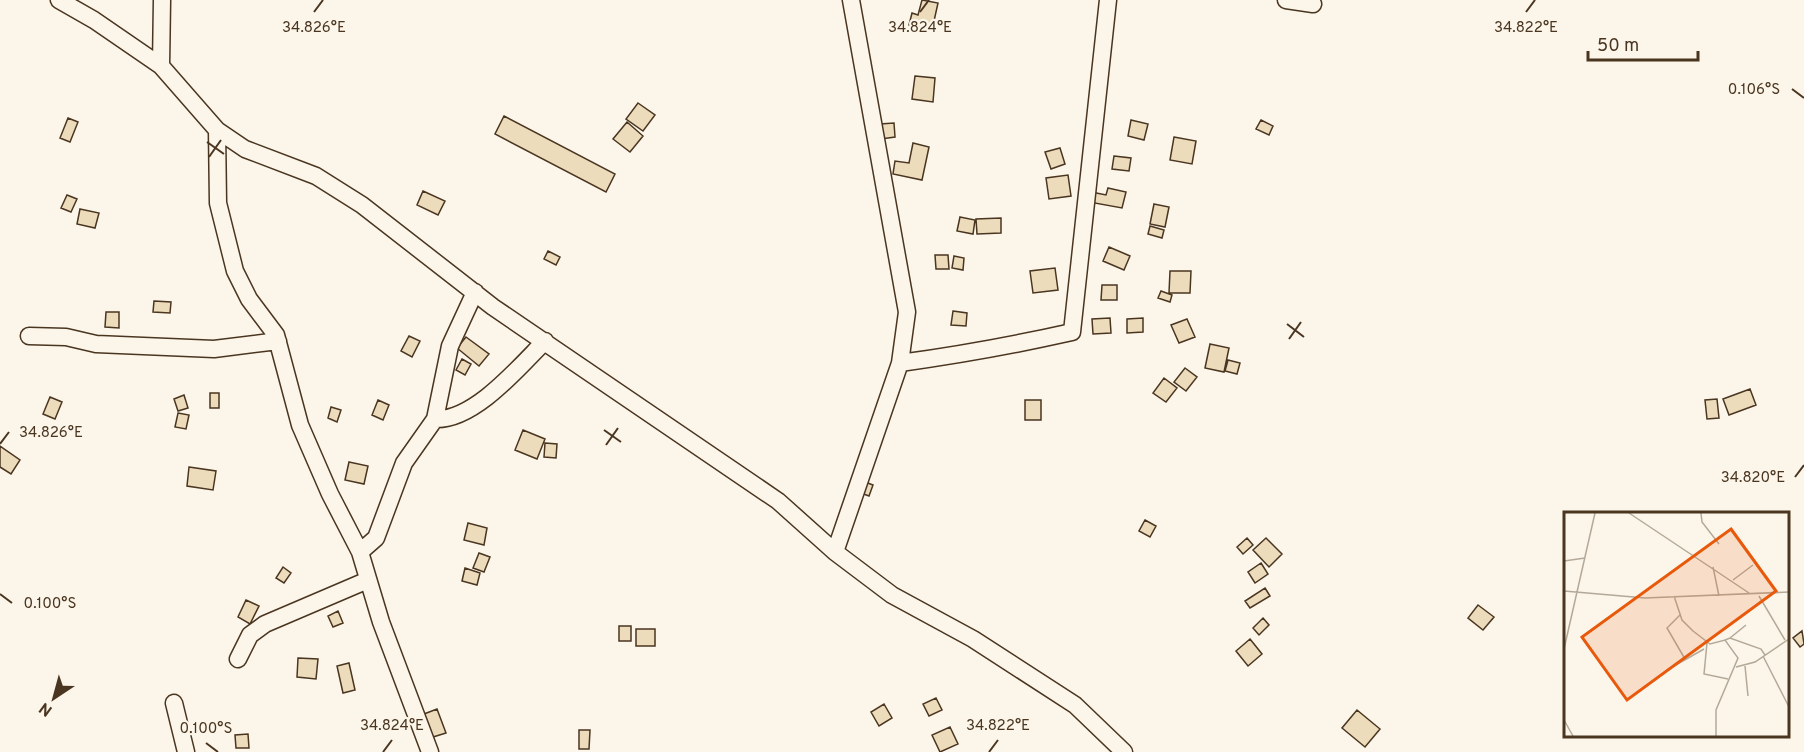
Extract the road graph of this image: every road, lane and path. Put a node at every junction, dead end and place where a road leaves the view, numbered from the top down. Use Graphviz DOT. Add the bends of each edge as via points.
graph roads {
  1 [pos="59,0"];
  2 [pos="162,0"];
  3 [pos="851,0"];
  4 [pos="1108,0"];
  5 [pos="1286,0"];
  6 [pos="1313,4"];
  7 [pos="161,66"];
  8 [pos="217,130"];
  9 [pos="475,292"];
  10 [pos="29,336"];
  11 [pos="278,341"];
  12 [pos="545,341"];
  13 [pos="900,363"];
  14 [pos="435,419"];
  15 [pos="360,552"];
  16 [pos="836,552"];
  17 [pos="368,579"];
  18 [pos="238,659"];
  19 [pos="174,703"];
  20 [pos="186,752"];
  21 [pos="430,752"];
  22 [pos="1124,752"];
  1 -- 7 [label="street"];
  2 -- 7 [label="street"];
  3 -- 13 [label="street" via="907,312"];
  4 -- 13 [label="street" via="1072,332"];
  5 -- 6 [label="street"];
  7 -- 8 [label="street"];
  8 -- 9 [label="street" via="245,149 316,176 362,205"];
  8 -- 11 [label="street" via="218,203 225,240 242,285"];
  9 -- 12 [label="street"];
  9 -- 14 [label="street" via="450,346"];
  10 -- 11 [label="street" via="66,337 96,344 214,349"];
  11 -- 15 [label="street" via="300,425"];
  12 -- 14 [label="street" via="484,400 444,420"];
  12 -- 16 [label="street" via="778,501"];
  13 -- 16 [label="street"];
  14 -- 15 [label="street" via="404,463 376,538"];
  15 -- 17 [label="street"];
  16 -- 22 [label="street" via="892,596 973,639 1075,705"];
  17 -- 18 [label="street" via="265,624 250,635"];
  17 -- 21 [label="street"];
  19 -- 20 [label="street"];
}
